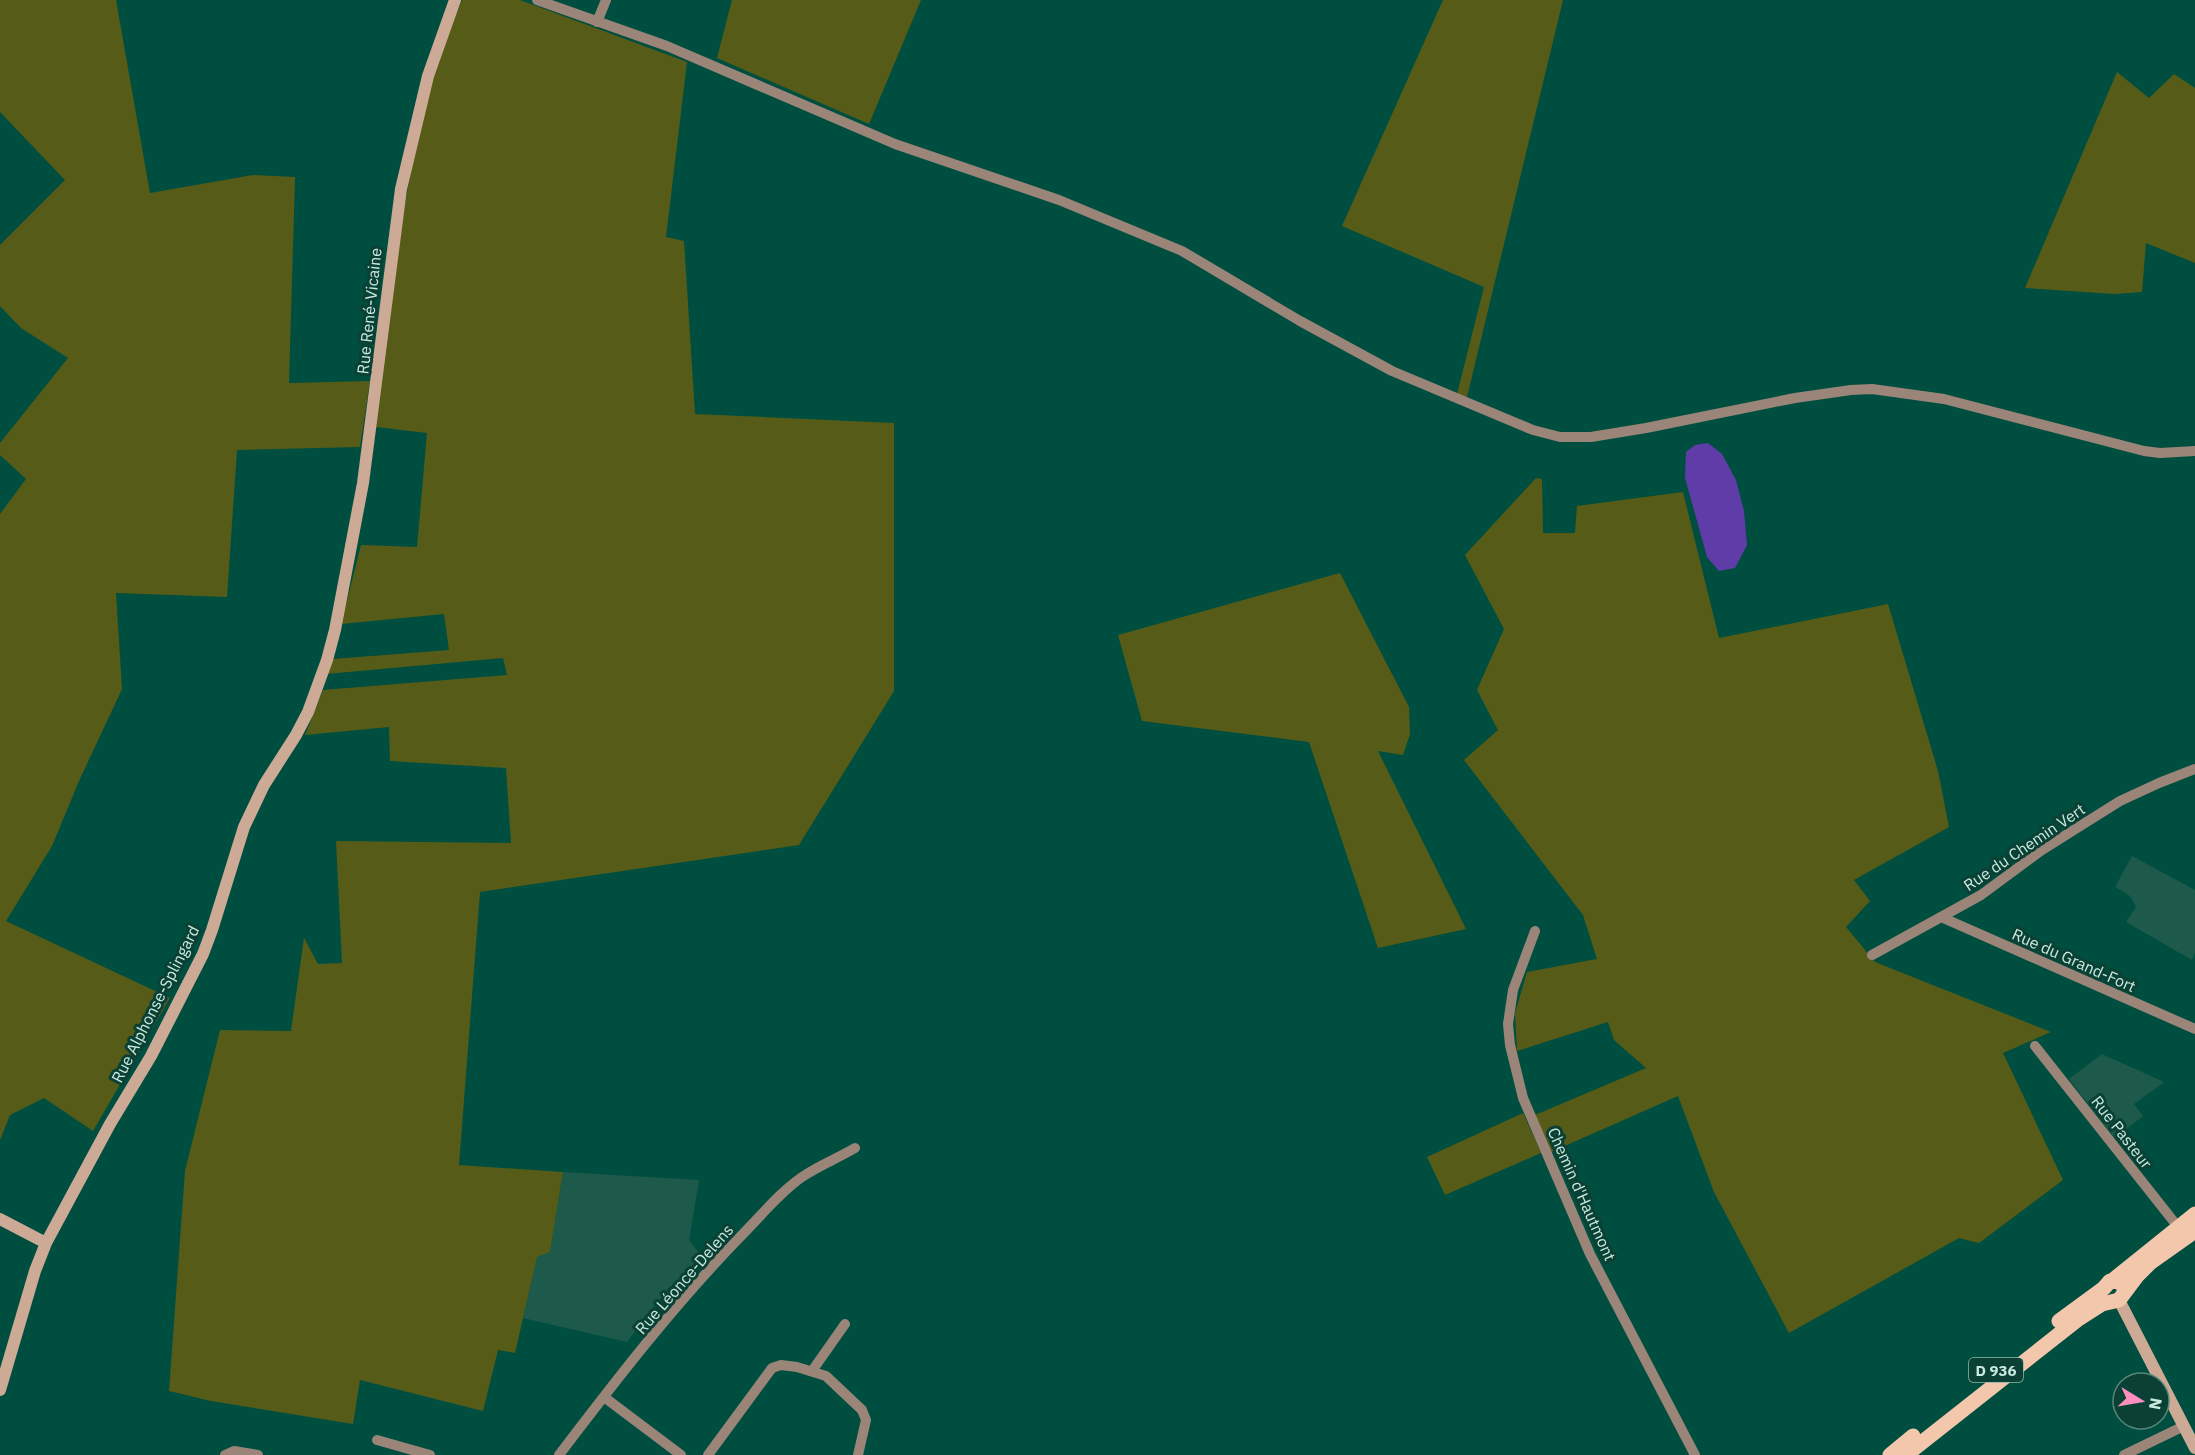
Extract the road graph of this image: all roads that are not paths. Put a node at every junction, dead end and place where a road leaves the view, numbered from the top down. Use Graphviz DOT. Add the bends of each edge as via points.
graph roads {
  1 [pos="455,0"];
  2 [pos="537,0"];
  3 [pos="606,0"];
  4 [pos="597,22"];
  5 [pos="2195,451"];
  6 [pos="335,630"];
  7 [pos="2195,769"];
  8 [pos="1941,917"];
  9 [pos="1535,931"];
  10 [pos="1872,955"];
  11 [pos="2195,1029"];
  12 [pos="2035,1046"];
  13 [pos="855,1149"];
  14 [pos="2195,1214"];
  15 [pos="0,1219"];
  16 [pos="2186,1232"];
  17 [pos="46,1243"];
  18 [pos="2114,1292"];
  19 [pos="845,1324"];
  20 [pos="812,1371"];
  21 [pos="0,1390"];
  22 [pos="604,1397"];
  23 [pos="2184,1426"];
  24 [pos="377,1440"];
  25 [pos="2195,1448"];
  26 [pos="1692,1454"];
  27 [pos="225,1455"];
  28 [pos="258,1455"];
  29 [pos="430,1455"];
  30 [pos="559,1455"];
  31 [pos="681,1455"];
  32 [pos="708,1455"];
  33 [pos="858,1455"];
  34 [pos="1890,1455"];
  35 [pos="1906,1455"];
  36 [pos="2124,1455"];
  1 -- 6 [label="street, Rue René-Vicaine" via="422,96 401,189 372,424"];
  2 -- 4 [label="street"];
  3 -- 4 [label="street"];
  4 -- 5 [label="street" via="667,46 895,144 1059,200 1182,251 1392,371 1533,430 1560,437 1591,437 1795,398 1872,389 1944,399 2128,448 2160,453"];
  6 -- 17 [label="street, Rue Alphonse-Splingard" via="308,712 243,827 203,954"];
  7 -- 8 [label="street, Rue du Chemin Vert" via="2120,801 1981,895"];
  8 -- 10 [label="street, Rue du Chemin Vert"];
  8 -- 11 [label="street, Rue du Grand-Fort"];
  9 -- 26 [label="street, Chemin d'Hautmont" via="1513,990 1508,1024 1523,1098 1590,1254"];
  12 -- 16 [label="street, Rue Pasteur"];
  13 -- 22 [label="street, Rue Léonce-Delens" via="803,1177 777,1198 692,1289"];
  14 -- 16 [label="main road, D 936"];
  15 -- 17 [label="street"];
  16 -- 18 [label="main road, D 936"];
  17 -- 21 [label="street, Rue Alphonse-Splingard"];
  18 -- 23 [label="street"];
  18 -- 34 [label="main road, D 936"];
  18 -- 35 [label="main road, D 936"];
  19 -- 20 [label="street"];
  20 -- 32 [label="street" via="781,1365 772,1368"];
  20 -- 33 [label="street" via="826,1376 862,1410 866,1420"];
  22 -- 30 [label="street, Rue Léonce-Delens"];
  22 -- 31 [label="street"];
  23 -- 25 [label="street"];
  23 -- 36 [label="street"];
  24 -- 29 [label="street"];
  27 -- 28 [label="street" via="234,1450"];
}
